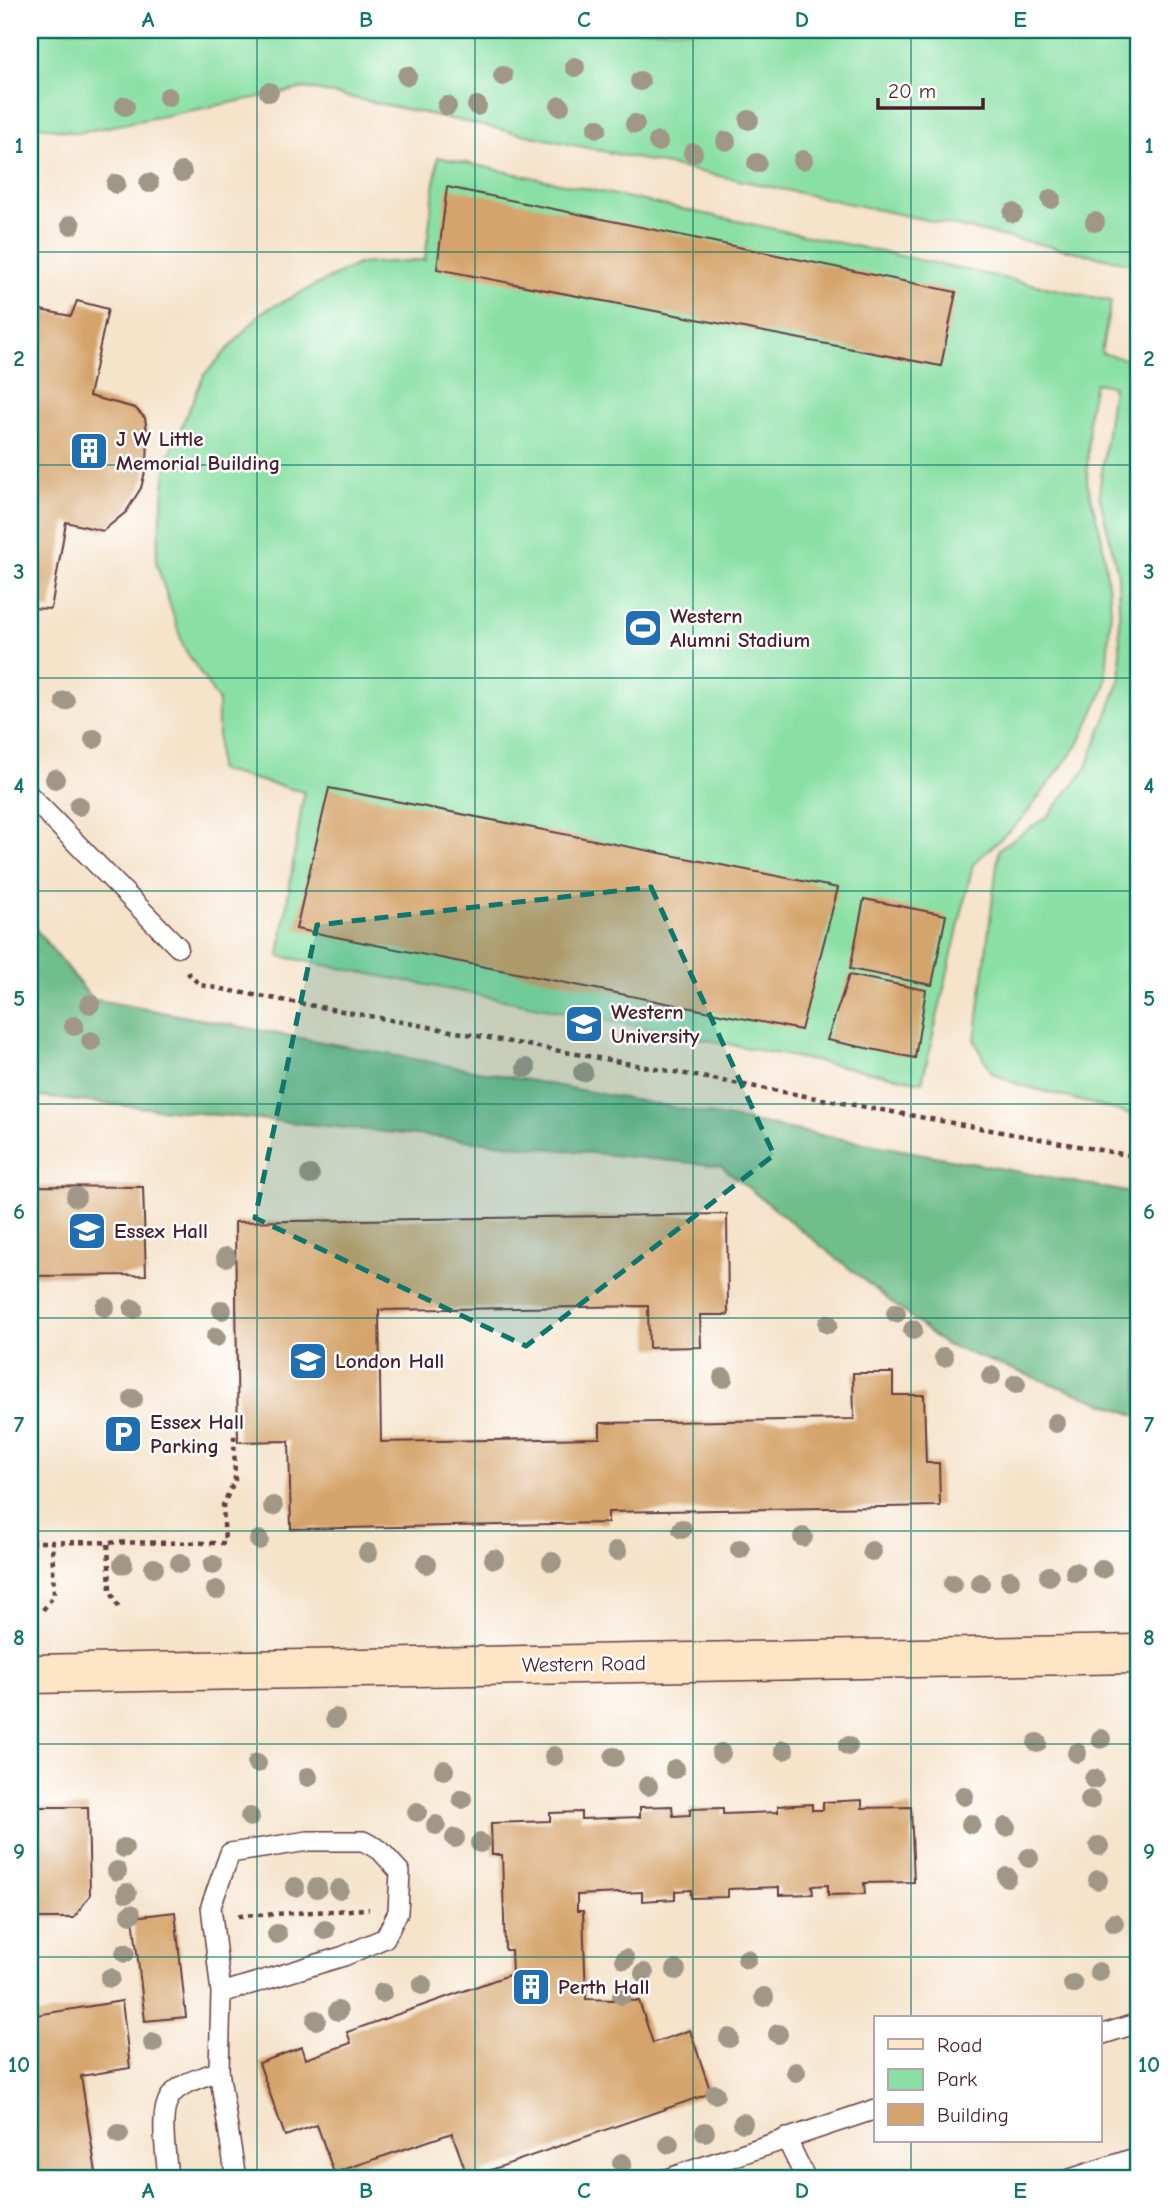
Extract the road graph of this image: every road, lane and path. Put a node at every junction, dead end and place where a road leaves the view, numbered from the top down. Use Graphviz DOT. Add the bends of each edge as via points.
graph roads {
  1 [pos="41,30"];
  2 [pos="30,35"];
  3 [pos="30,796"];
  4 [pos="178,947"];
  5 [pos="1138,1157"];
  6 [pos="234,1434"];
  7 [pos="30,1542"];
  8 [pos="52,1542"];
  9 [pos="108,1544"];
  10 [pos="119,1608"];
  11 [pos="43,1610"];
  12 [pos="1138,1654"];
  13 [pos="30,1674"];
  14 [pos="398,1907"];
  15 [pos="212,1917"];
  16 [pos="221,1993"];
  17 [pos="1138,2023"];
  18 [pos="1102,2034"];
  19 [pos="219,2071"];
  20 [pos="874,2110"];
  21 [pos="786,2138"];
  22 [pos="1138,2157"];
  23 [pos="168,2179"];
  24 [pos="236,2179"];
  25 [pos="666,2179"];
  26 [pos="806,2179"];
  27 [pos="1070,2179"];
  1 -- 2 [label="path"];
  3 -- 4 [label="lane"];
  4 -- 5 [label="path" via="182,967 200,985"];
  6 -- 9 [label="path" via="235,1480 223,1505 225,1542"];
  7 -- 8 [label="path"];
  8 -- 9 [label="path"];
  8 -- 11 [label="path" via="54,1595"];
  9 -- 10 [label="path" via="110,1590"];
  12 -- 13 [label="main road, Western Road"];
  14 -- 15 [label="path"];
  14 -- 15 [label="lane" via="400,1872 380,1850 363,1841 309,1841 230,1853 211,1906"];
  14 -- 16 [label="lane" via="385,1938 344,1956"];
  15 -- 16 [label="lane"];
  16 -- 19 [label="lane"];
  17 -- 18 [label="lane"];
  19 -- 23 [label="lane" via="183,2086 170,2097 164,2120"];
  19 -- 24 [label="lane"];
  20 -- 21 [label="lane"];
  21 -- 25 [label="lane"];
  21 -- 26 [label="lane"];
  22 -- 27 [label="lane"];
}
